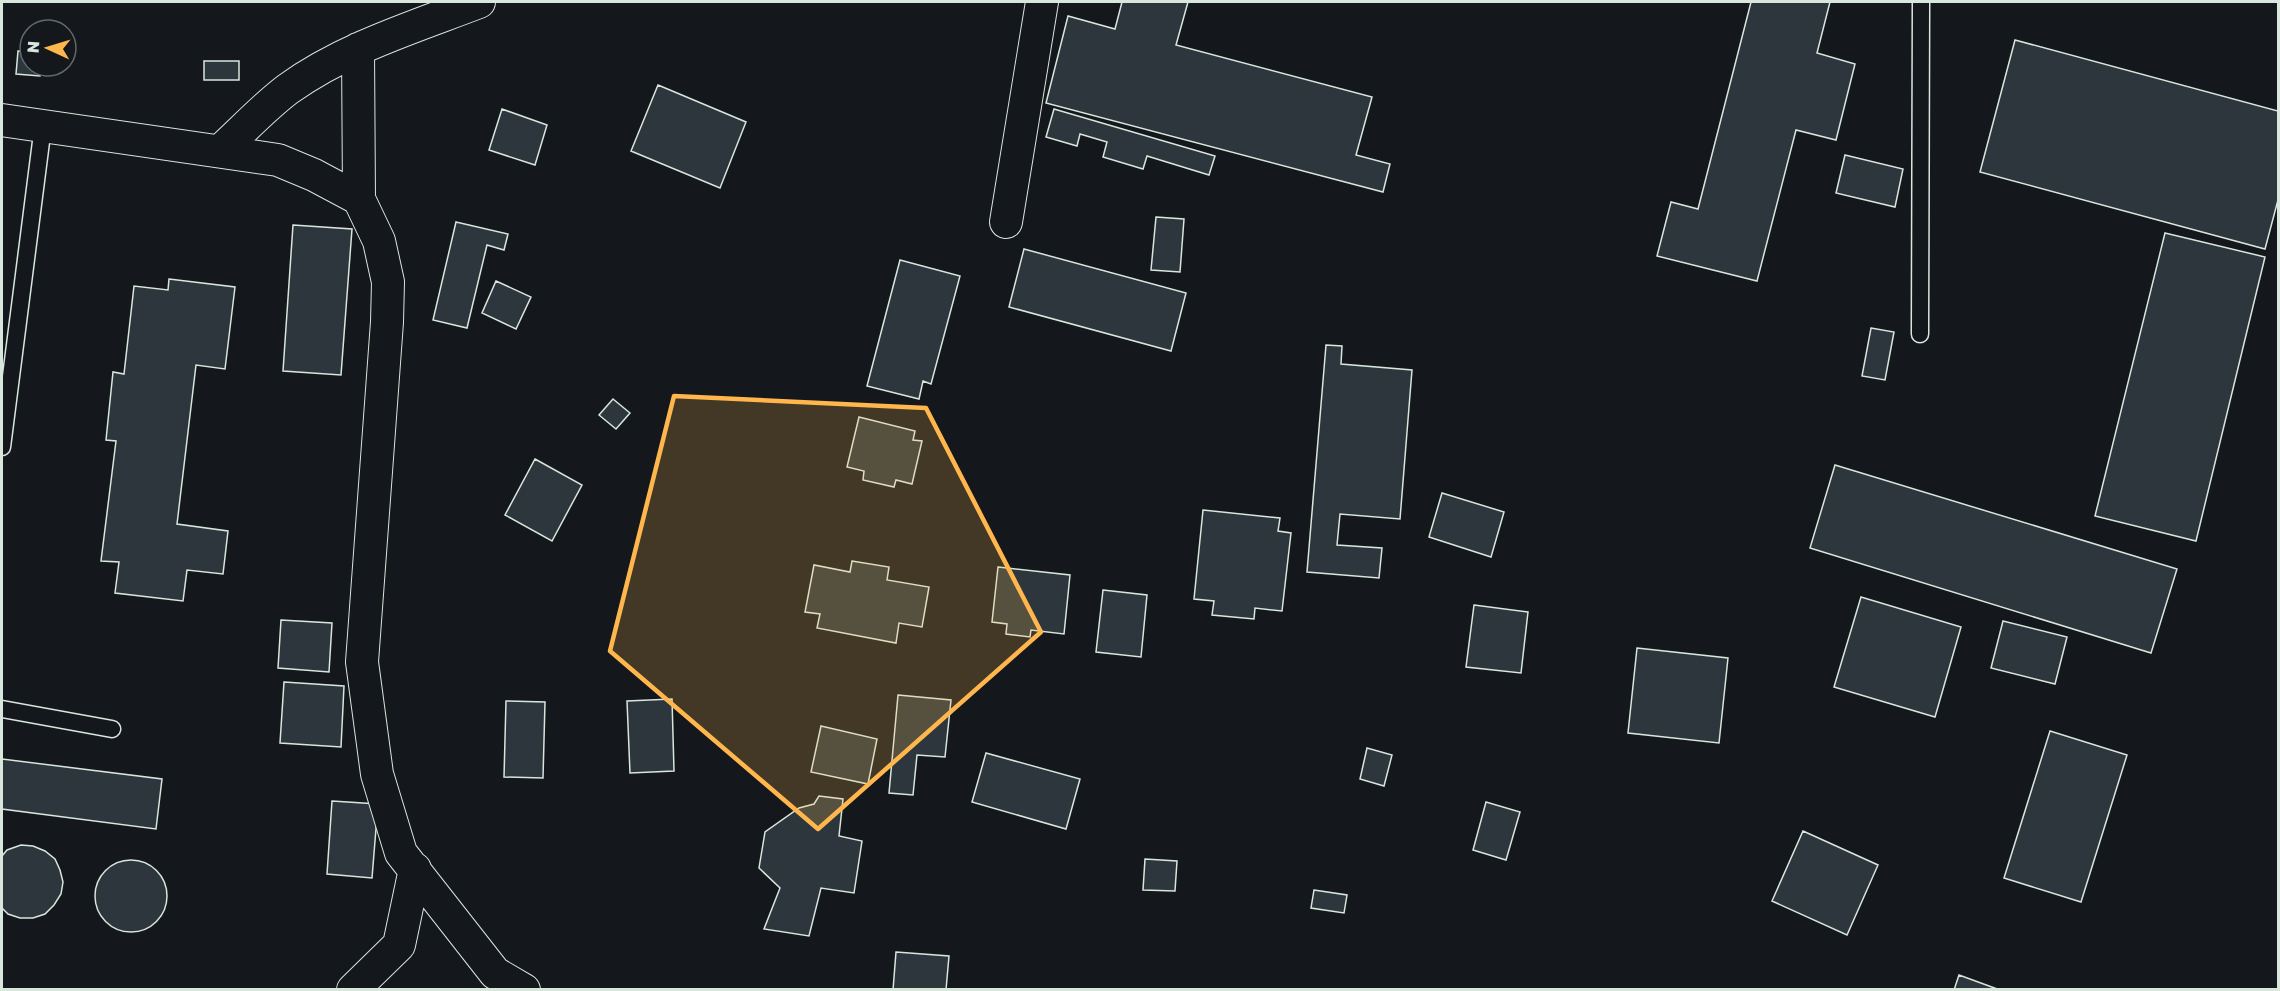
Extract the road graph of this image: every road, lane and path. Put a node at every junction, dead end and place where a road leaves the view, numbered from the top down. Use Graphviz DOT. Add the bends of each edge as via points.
graph roads {
  1 [pos="479,2"];
  2 [pos="1042,2"];
  3 [pos="1921,2"];
  4 [pos="358,49"];
  5 [pos="2,120"];
  6 [pos="43,126"];
  7 [pos="220,151"];
  8 [pos="359,200"];
  9 [pos="1006,222"];
  10 [pos="1920,334"];
  11 [pos="2,447"];
  12 [pos="2,709"];
  13 [pos="112,729"];
  14 [pos="415,869"];
  15 [pos="352,990"];
  16 [pos="524,990"];
  1 -- 4 [label="street"];
  2 -- 9 [label="street"];
  3 -- 10 [label="lane"];
  4 -- 7 [label="street" via="286,91"];
  4 -- 8 [label="street"];
  5 -- 6 [label="street"];
  6 -- 7 [label="street"];
  6 -- 11 [label="lane"];
  7 -- 8 [label="street" via="278,160"];
  8 -- 14 [label="street" via="379,242 388,282 362,662 377,774 401,853"];
  12 -- 13 [label="lane"];
  14 -- 15 [label="street" via="399,945"];
  14 -- 16 [label="street" via="495,973"];
}
